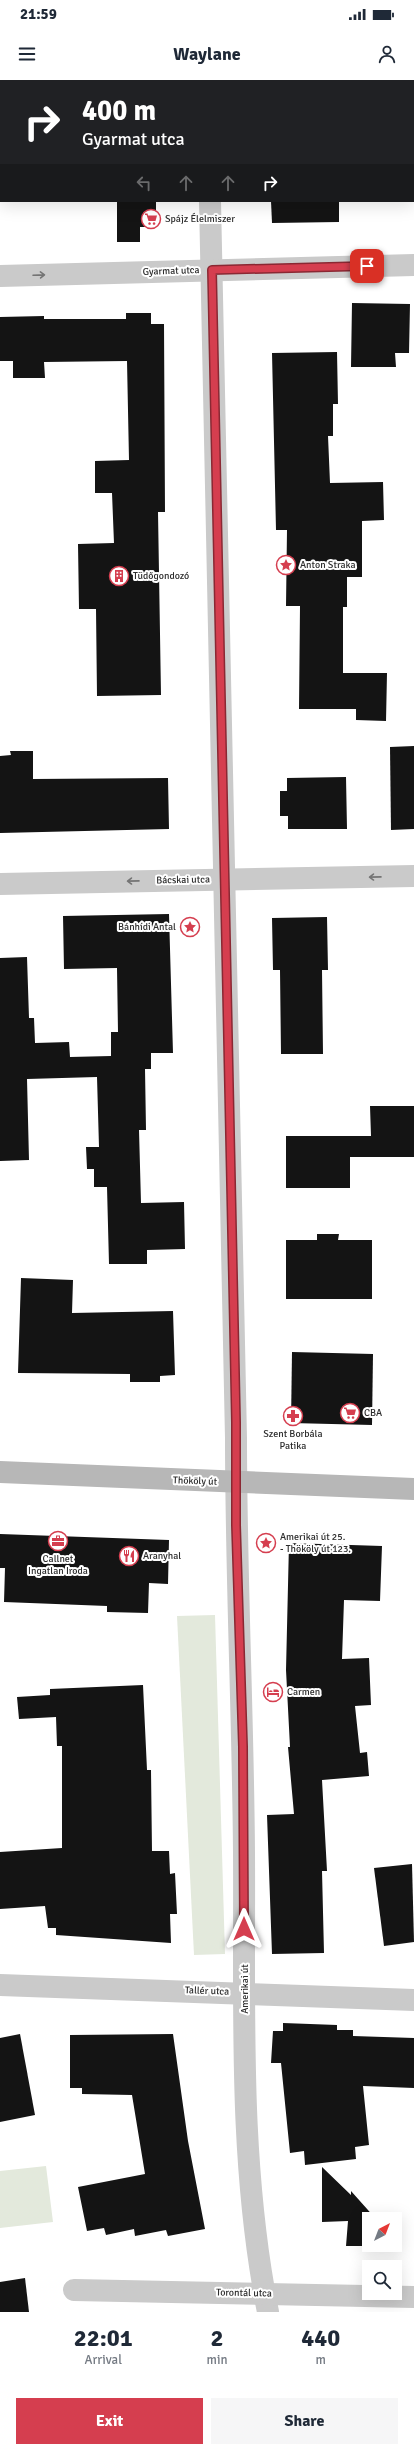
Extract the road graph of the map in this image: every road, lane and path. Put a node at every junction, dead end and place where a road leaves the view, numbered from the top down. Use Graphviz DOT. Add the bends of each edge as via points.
graph roads {
  1 [pos="210,202"];
  2 [pos="414,265"];
  3 [pos="212,270"];
  4 [pos="0,276"];
  5 [pos="414,876"];
  6 [pos="224,880"];
  7 [pos="0,884"];
  8 [pos="0,1472"];
  9 [pos="236,1482"];
  10 [pos="414,1489"];
  11 [pos="0,1985"];
  12 [pos="245,1992"];
  13 [pos="414,2000"];
  14 [pos="74,2290"];
  15 [pos="414,2297"];
  16 [pos="266,2303"];
  1 -- 3 [label="street, Amerikai út"];
  2 -- 3 [label="street, Gyarmat utca"];
  4 -- 3 [label="street, Gyarmat utca, one-way"];
  3 -- 6 [label="street, Amerikai út"];
  5 -- 6 [label="street, Bácskai utca, one-way"];
  6 -- 7 [label="street, Bácskai utca, one-way"];
  6 -- 9 [label="street, Amerikai út"];
  8 -- 9 [label="main road, Thököly út"];
  9 -- 10 [label="main road, Thököly út"];
  9 -- 12 [label="street, Amerikai út" via="243,1747"];
  11 -- 12 [label="street, Tallér utca"];
  12 -- 13 [label="street, Tallér utca"];
  12 -- 16 [label="street, Amerikai út" via="246,2145"];
  14 -- 16 [label="street, Torontál utca"];
  15 -- 16 [label="street, Torontál utca"];
}
